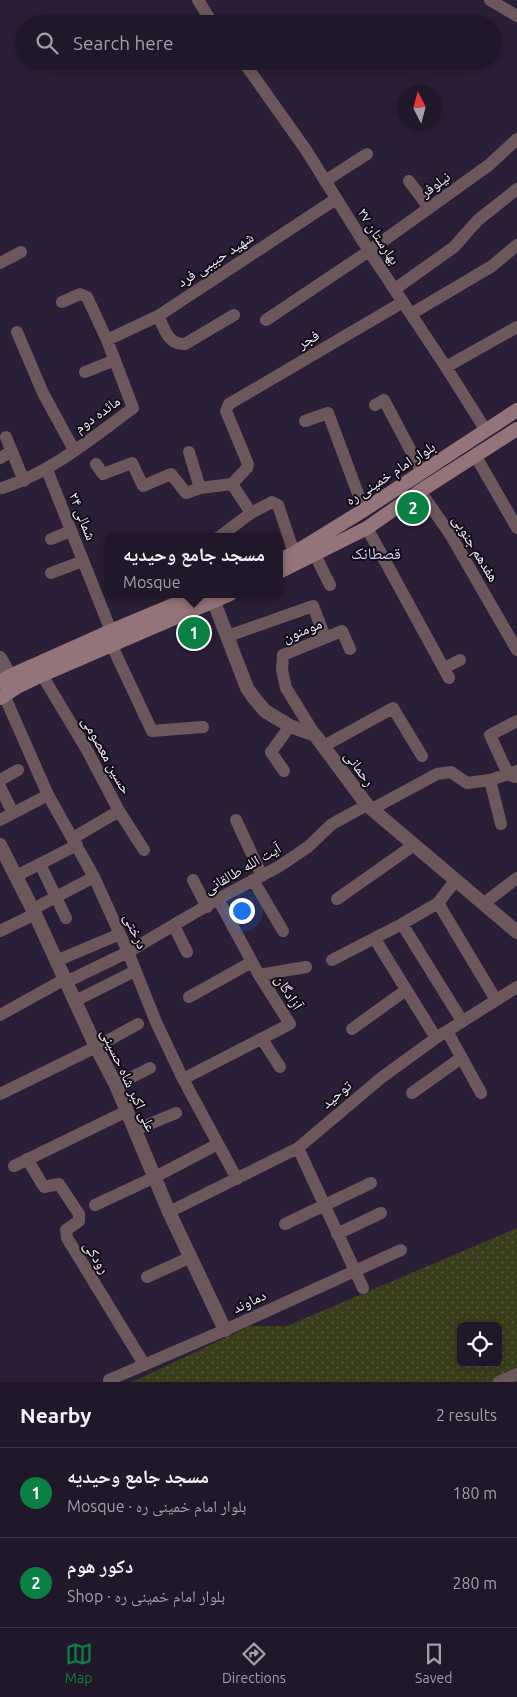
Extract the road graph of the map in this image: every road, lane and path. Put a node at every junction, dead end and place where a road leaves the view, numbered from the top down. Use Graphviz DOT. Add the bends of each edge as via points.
graph roads {
  1 [pos="198,0"];
  2 [pos="490,0"];
  3 [pos="207,15"];
  4 [pos="517,16"];
  5 [pos="249,70"];
  6 [pos="517,139"];
  7 [pos="367,154"];
  8 [pos="325,181"];
  9 [pos="409,181"];
  10 [pos="517,189"];
  11 [pos="336,199"];
  12 [pos="429,208"];
  13 [pos="517,245"];
  14 [pos="369,251"];
  15 [pos="21,252"];
  16 [pos="0,263"];
  17 [pos="394,289"];
  18 [pos="62,302"];
  19 [pos="403,302"];
  20 [pos="411,314"];
  21 [pos="234,315"];
  22 [pos="158,316"];
  23 [pos="266,320"];
  24 [pos="517,327"];
  25 [pos="17,332"];
  26 [pos="108,340"];
  27 [pos="115,360"];
  28 [pos="446,367"];
  29 [pos="85,372"];
  30 [pos="375,405"];
  31 [pos="517,410"];
  32 [pos="305,420"];
  33 [pos="517,429"];
  34 [pos="485,430"];
  35 [pos="6,437"];
  36 [pos="74,450"];
  37 [pos="12,452"];
  38 [pos="189,452"];
  39 [pos="475,455"];
  40 [pos="0,458"];
  41 [pos="96,464"];
  42 [pos="47,470"];
  43 [pos="422,472"];
  44 [pos="24,481"];
  45 [pos="232,484"];
  46 [pos="2,488"];
  47 [pos="200,488"];
  48 [pos="420,491"];
  49 [pos="364,510"];
  50 [pos="251,513"];
  51 [pos="367,528"];
  52 [pos="517,528"];
  53 [pos="71,531"];
  54 [pos="224,533"];
  55 [pos="51,539"];
  56 [pos="294,553"];
  57 [pos="315,556"];
  58 [pos="283,558"];
  59 [pos="83,562"];
  60 [pos="283,570"];
  61 [pos="51,573"];
  62 [pos="330,585"];
  63 [pos="189,598"];
  64 [pos="214,598"];
  65 [pos="111,631"];
  66 [pos="228,636"];
  67 [pos="325,637"];
  68 [pos="112,646"];
  69 [pos="350,649"];
  70 [pos="517,650"];
  71 [pos="0,658"];
  72 [pos="460,660"];
  73 [pos="42,675"];
  74 [pos="4,688"];
  75 [pos="517,721"];
  76 [pos="290,726"];
  77 [pos="203,727"];
  78 [pos="315,735"];
  79 [pos="324,746"];
  80 [pos="422,756"];
  81 [pos="18,770"];
  82 [pos="284,771"];
  83 [pos="514,774"];
  84 [pos="0,780"];
  85 [pos="490,780"];
  86 [pos="0,786"];
  87 [pos="48,795"];
  88 [pos="370,807"];
  89 [pos="119,811"];
  90 [pos="12,813"];
  91 [pos="0,820"];
  92 [pos="236,820"];
  93 [pos="501,824"];
  94 [pos="75,841"];
  95 [pos="414,845"];
  96 [pos="1,849"];
  97 [pos="144,850"];
  98 [pos="40,864"];
  99 [pos="16,876"];
  100 [pos="94,877"];
  101 [pos="258,878"];
  102 [pos="517,878"];
  103 [pos="193,880"];
  104 [pos="455,881"];
  105 [pos="56,897"];
  106 [pos="218,899"];
  107 [pos="337,899"];
  108 [pos="438,903"];
  109 [pos="483,904"];
  110 [pos="207,907"];
  111 [pos="34,912"];
  112 [pos="66,918"];
  113 [pos="402,924"];
  114 [pos="174,926"];
  115 [pos="0,931"];
  116 [pos="283,931"];
  117 [pos="517,932"];
  118 [pos="120,934"];
  119 [pos="375,939"];
  120 [pos="128,952"];
  121 [pos="187,952"];
  122 [pos="332,960"];
  123 [pos="56,961"];
  124 [pos="252,962"];
  125 [pos="306,967"];
  126 [pos="136,971"];
  127 [pos="259,975"];
  128 [pos="65,981"];
  129 [pos="517,987"];
  130 [pos="406,990"];
  131 [pos="189,997"];
  132 [pos="496,1000"];
  133 [pos="75,1001"];
  134 [pos="0,1015"];
  135 [pos="462,1021"];
  136 [pos="138,1024"];
  137 [pos="352,1029"];
  138 [pos="447,1031"];
  139 [pos="436,1038"];
  140 [pos="262,1039"];
  141 [pos="96,1047"];
  142 [pos="461,1058"];
  143 [pos="280,1067"];
  144 [pos="150,1068"];
  145 [pos="183,1079"];
  146 [pos="116,1086"];
  147 [pos="412,1092"];
  148 [pos="480,1093"];
  149 [pos="0,1094"];
  150 [pos="127,1111"];
  151 [pos="176,1113"];
  152 [pos="135,1130"];
  153 [pos="218,1144"];
  154 [pos="298,1148"];
  155 [pos="27,1159"];
  156 [pos="14,1166"];
  157 [pos="155,1177"];
  158 [pos="237,1179"];
  159 [pos="371,1183"];
  160 [pos="96,1205"];
  161 [pos="325,1205"];
  162 [pos="169,1212"];
  163 [pos="381,1213"];
  164 [pos="285,1224"];
  165 [pos="338,1234"];
  166 [pos="401,1250"];
  167 [pos="191,1257"];
  168 [pos="354,1270"];
  169 [pos="147,1276"];
  170 [pos="363,1288"];
  171 [pos="225,1330"];
  172 [pos="144,1364"];
  173 [pos="517,1374"];
  174 [pos="109,1381"];
  175 [pos="499,1382"];
  1 -- 3 [label="street"];
  2 -- 4 [label="street"];
  5 -- 8 [label="street, بهارستان ۲۷"];
  6 -- 12 [label="street, نیلوفر" via="489,165"];
  7 -- 8 [label="street"];
  8 -- 11 [label="street, بهارستان ۲۷"];
  9 -- 12 [label="street"];
  10 -- 17 [label="street" via="478,220 454,247"];
  11 -- 14 [label="street, بهارستان ۲۷"];
  11 -- 22 [label="street, شهید حبیبی فرد"];
  12 -- 14 [label="street, نیلوفر"];
  13 -- 20 [label="street" via="492,266"];
  14 -- 17 [label="street, بهارستان ۲۷"];
  14 -- 23 [label="street, نیلوفر"];
  15 -- 16 [label="street"];
  17 -- 19 [label="street, بهارستان ۲۷"];
  18 -- 26 [label="street, مائده دوم" via="80,294 87,297"];
  19 -- 20 [label="street, بهارستان ۲۷"];
  19 -- 45 [label="street, فجر" via="229,404 226,411 248,464"];
  20 -- 28 [label="street, بهارستان ۲۷"];
  21 -- 22 [label="street" via="185,344 172,342"];
  22 -- 26 [label="street, شهید حبیبی فرد"];
  24 -- 28 [label="street"];
  25 -- 36 [label="street" via="43,393"];
  26 -- 27 [label="street, مائده دوم"];
  27 -- 29 [label="street"];
  27 -- 36 [label="street, مائده دوم" via="134,408"];
  28 -- 34 [label="street, بهارستان ۲۷"];
  30 -- 43 [label="street" via="384,400"];
  31 -- 34 [label="main road, بلوار امام خمینی ره"];
  32 -- 49 [label="street" via="328,413"];
  33 -- 39 [label="main road, بلوار امام خمینی ره"];
  34 -- 43 [label="main road, بلوار امام خمینی ره"];
  35 -- 37 [label="street"];
  36 -- 42 [label="street, مائده دوم"];
  37 -- 40 [label="street"];
  37 -- 44 [label="street"];
  38 -- 47 [label="street"];
  39 -- 48 [label="main road, بلوار امام خمینی ره"];
  39 -- 52 [label="street"];
  41 -- 47 [label="street" via="103,474 132,462 143,486 171,474 186,493"];
  42 -- 44 [label="street, مائده دوم"];
  42 -- 53 [label="street, ۲۴ شمالی"];
  43 -- 49 [label="main road, بلوار امام خمینی ره"];
  44 -- 46 [label="street, مائده دوم"];
  45 -- 47 [label="street"];
  45 -- 50 [label="street"];
  48 -- 51 [label="main road, بلوار امام خمینی ره"];
  48 -- 70 [label="street, هفدهم جنوبی" via="450,534"];
  49 -- 56 [label="main road, بلوار امام خمینی ره"];
  50 -- 54 [label="street"];
  50 -- 56 [label="street" via="272,502 278,506"];
  51 -- 57 [label="main road, بلوار امام خمینی ره"];
  51 -- 72 [label="street" via="446,673"];
  53 -- 55 [label="street"];
  53 -- 59 [label="street, ۲۴ شمالی"];
  56 -- 58 [label="main road, بلوار امام خمینی ره"];
  57 -- 60 [label="main road, بلوار امام خمینی ره"];
  57 -- 62 [label="street"];
  59 -- 61 [label="street"];
  59 -- 65 [label="street, ۲۴ شمالی"];
  63 -- 65 [label="main road"];
  64 -- 66 [label="street"];
  64 -- 68 [label="main road"];
  65 -- 74 [label="main road"];
  66 -- 67 [label="street" via="313,606"];
  66 -- 76 [label="street" via="247,688 265,711"];
  67 -- 69 [label="street, مومنون" via="342,631"];
  67 -- 78 [label="street, مومنون" via="283,655 286,688"];
  68 -- 73 [label="main road"];
  68 -- 77 [label="street" via="152,731"];
  71 -- 74 [label="street"];
  73 -- 74 [label="main road" via="17,687"];
  73 -- 89 [label="street, حسین معصومی"];
  74 -- 87 [label="street, درختی"];
  75 -- 83 [label="street" via="490,735"];
  76 -- 78 [label="street"];
  76 -- 82 [label="street" via="271,752"];
  78 -- 79 [label="street, رحمانی"];
  79 -- 80 [label="street" via="393,708"];
  79 -- 88 [label="street, رحمانی"];
  81 -- 84 [label="street"];
  83 -- 85 [label="street"];
  85 -- 88 [label="street, آیت الله طالقانی" via="468,783 451,772 437,774"];
  85 -- 93 [label="street"];
  86 -- 90 [label="street"];
  87 -- 90 [label="street"];
  87 -- 94 [label="street, درختی"];
  88 -- 95 [label="street, رحمانی"];
  88 -- 101 [label="street, آیت الله طالقانی" via="332,824 308,847"];
  89 -- 94 [label="street"];
  89 -- 97 [label="street, حسین معصومی"];
  90 -- 91 [label="street"];
  92 -- 101 [label="street"];
  94 -- 98 [label="street"];
  94 -- 100 [label="street, درختی"];
  95 -- 104 [label="street, رحمانی"];
  95 -- 107 [label="street"];
  96 -- 99 [label="street, علی اکبر شاه حسینی"];
  98 -- 99 [label="street"];
  98 -- 105 [label="street"];
  99 -- 111 [label="street, علی اکبر شاه حسینی"];
  100 -- 105 [label="street"];
  100 -- 118 [label="street, درختی"];
  101 -- 106 [label="street, آیت الله طالقانی"];
  101 -- 116 [label="street"];
  102 -- 109 [label="street"];
  103 -- 110 [label="street"];
  104 -- 108 [label="street"];
  104 -- 109 [label="street, رحمانی"];
  105 -- 111 [label="street"];
  105 -- 112 [label="street"];
  106 -- 110 [label="street, آیت الله طالقانی"];
  106 -- 124 [label="street, آزادگان"];
  108 -- 113 [label="street"];
  108 -- 132 [label="street"];
  109 -- 117 [label="street, رحمانی"];
  110 -- 114 [label="street, آیت الله طالقانی"];
  111 -- 115 [label="street"];
  111 -- 123 [label="street, علی اکبر شاه حسینی"];
  113 -- 119 [label="street"];
  113 -- 135 [label="street"];
  114 -- 120 [label="street, آیت الله طالقانی"];
  114 -- 121 [label="street"];
  118 -- 120 [label="street, درختی"];
  118 -- 123 [label="street"];
  119 -- 122 [label="street"];
  119 -- 130 [label="street"];
  120 -- 126 [label="street, درختی"];
  120 -- 128 [label="street, آیت الله طالقانی"];
  123 -- 128 [label="street, علی اکبر شاه حسینی"];
  124 -- 127 [label="street, آزادگان"];
  124 -- 131 [label="street"];
  125 -- 127 [label="street"];
  126 -- 133 [label="street"];
  126 -- 145 [label="street, درختی"];
  127 -- 140 [label="street, آزادگان" via="290,1024"];
  128 -- 133 [label="street, علی اکبر شاه حسینی"];
  128 -- 134 [label="street, آیت الله طالقانی"];
  129 -- 132 [label="street, توحید"];
  130 -- 137 [label="street"];
  130 -- 139 [label="street"];
  132 -- 135 [label="street, توحید"];
  133 -- 141 [label="street, علی اکبر شاه حسینی"];
  135 -- 138 [label="street, توحید"];
  136 -- 141 [label="street"];
  138 -- 139 [label="street, توحید"];
  138 -- 142 [label="street"];
  139 -- 154 [label="street, توحید" via="381,1078"];
  140 -- 143 [label="street"];
  140 -- 145 [label="street, آزادگان"];
  141 -- 146 [label="street, علی اکبر شاه حسینی"];
  141 -- 149 [label="street"];
  142 -- 147 [label="street"];
  142 -- 148 [label="street"];
  144 -- 146 [label="street"];
  145 -- 153 [label="street, درختی"];
  146 -- 150 [label="street, علی اکبر شاه حسینی"];
  150 -- 152 [label="street, علی اکبر شاه حسینی"];
  150 -- 155 [label="street"];
  151 -- 152 [label="street"];
  152 -- 157 [label="street, علی اکبر شاه حسینی"];
  153 -- 157 [label="street"];
  153 -- 158 [label="street, درختی"];
  154 -- 158 [label="street, توحید"];
  154 -- 161 [label="street"];
  155 -- 156 [label="street"];
  155 -- 172 [label="street, رودکی" via="44,1187 59,1184 79,1214 79,1221 66,1230 67,1238"];
  157 -- 160 [label="street"];
  157 -- 162 [label="street, علی اکبر شاه حسینی"];
  158 -- 162 [label="street, توحید"];
  159 -- 161 [label="street"];
  161 -- 164 [label="street"];
  161 -- 165 [label="street"];
  162 -- 167 [label="street, علی اکبر شاه حسینی"];
  163 -- 165 [label="street"];
  165 -- 168 [label="street"];
  166 -- 168 [label="street, دماوند"];
  167 -- 169 [label="street"];
  167 -- 171 [label="street, علی اکبر شاه حسینی"];
  168 -- 170 [label="street"];
  168 -- 171 [label="street, دماوند"];
  171 -- 172 [label="street, دماوند"];
  172 -- 174 [label="street, دماوند"];
  173 -- 175 [label="street"];
}
